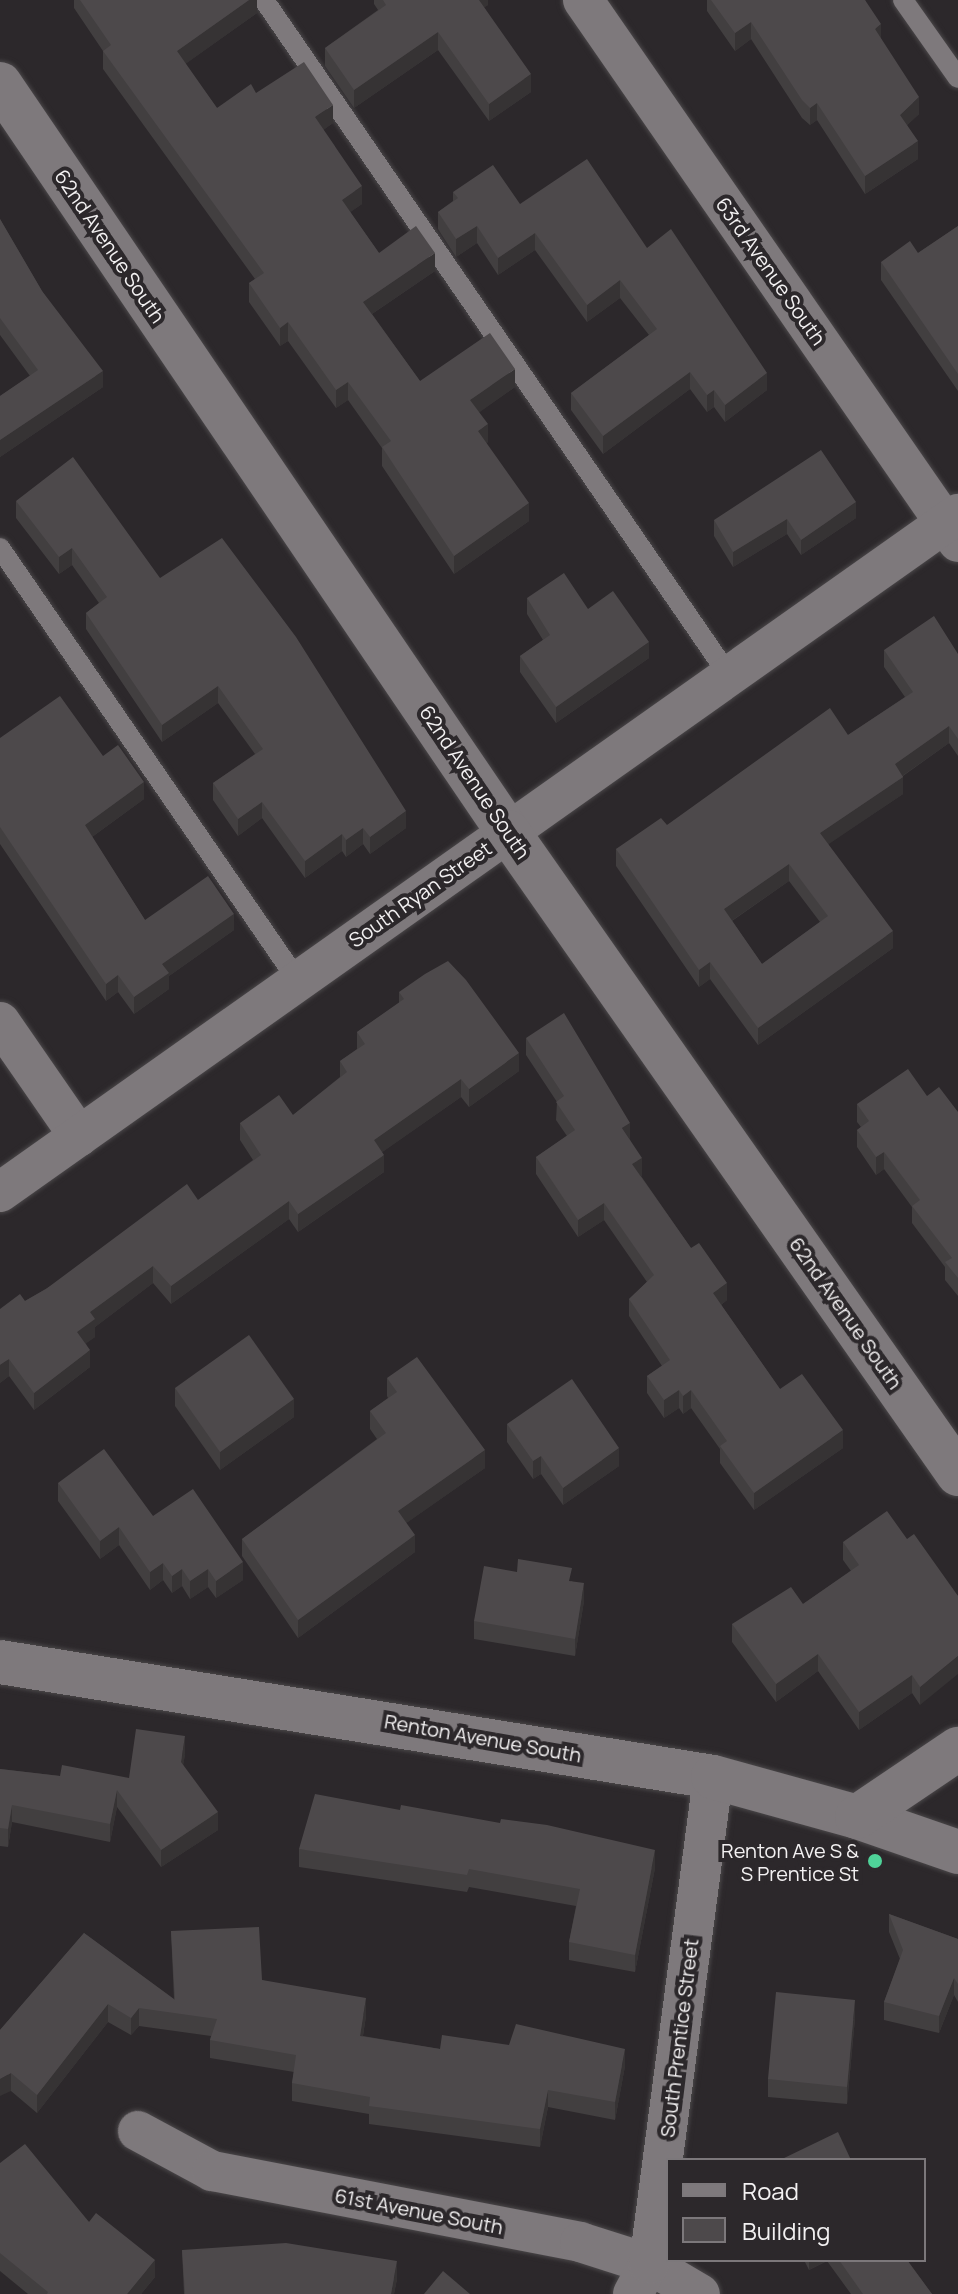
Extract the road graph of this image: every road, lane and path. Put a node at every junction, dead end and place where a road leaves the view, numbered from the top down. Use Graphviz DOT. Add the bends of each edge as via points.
graph roads {
  1 [pos="264,0"];
  2 [pos="583,0"];
  3 [pos="903,0"];
  4 [pos="958,78"];
  5 [pos="0,84"];
  6 [pos="954,526"];
  7 [pos="0,548"];
  8 [pos="730,677"];
  9 [pos="508,832"];
  10 [pos="298,981"];
  11 [pos="0,1022"];
  12 [pos="79,1136"];
  13 [pos="0,1192"];
  14 [pos="958,1474"];
  15 [pos="0,1662"];
  16 [pos="958,1749"];
  17 [pos="713,1777"];
  18 [pos="857,1817"];
  19 [pos="958,1852"];
  20 [pos="138,2131"];
  21 [pos="641,2279"];
  22 [pos="700,2294"];
  1 -- 8 [label="lane"];
  2 -- 6 [label="street, 63rd Avenue South"];
  3 -- 4 [label="lane"];
  5 -- 9 [label="street, 62nd Avenue South"];
  6 -- 8 [label="street, South Ryan Street"];
  7 -- 10 [label="lane"];
  8 -- 9 [label="street, South Ryan Street"];
  9 -- 10 [label="street, South Ryan Street"];
  9 -- 14 [label="street, 62nd Avenue South"];
  10 -- 12 [label="street, South Ryan Street"];
  11 -- 12 [label="street"];
  12 -- 13 [label="street, South Ryan Street"];
  15 -- 17 [label="street, Renton Avenue South"];
  16 -- 18 [label="street"];
  17 -- 18 [label="street, Renton Avenue South"];
  17 -- 21 [label="street, South Prentice Street"];
  18 -- 19 [label="street, Renton Avenue South"];
  20 -- 21 [label="street, 61st Avenue South" via="212,2171 580,2242"];
  21 -- 22 [label="street, 61st Avenue South"];
}
